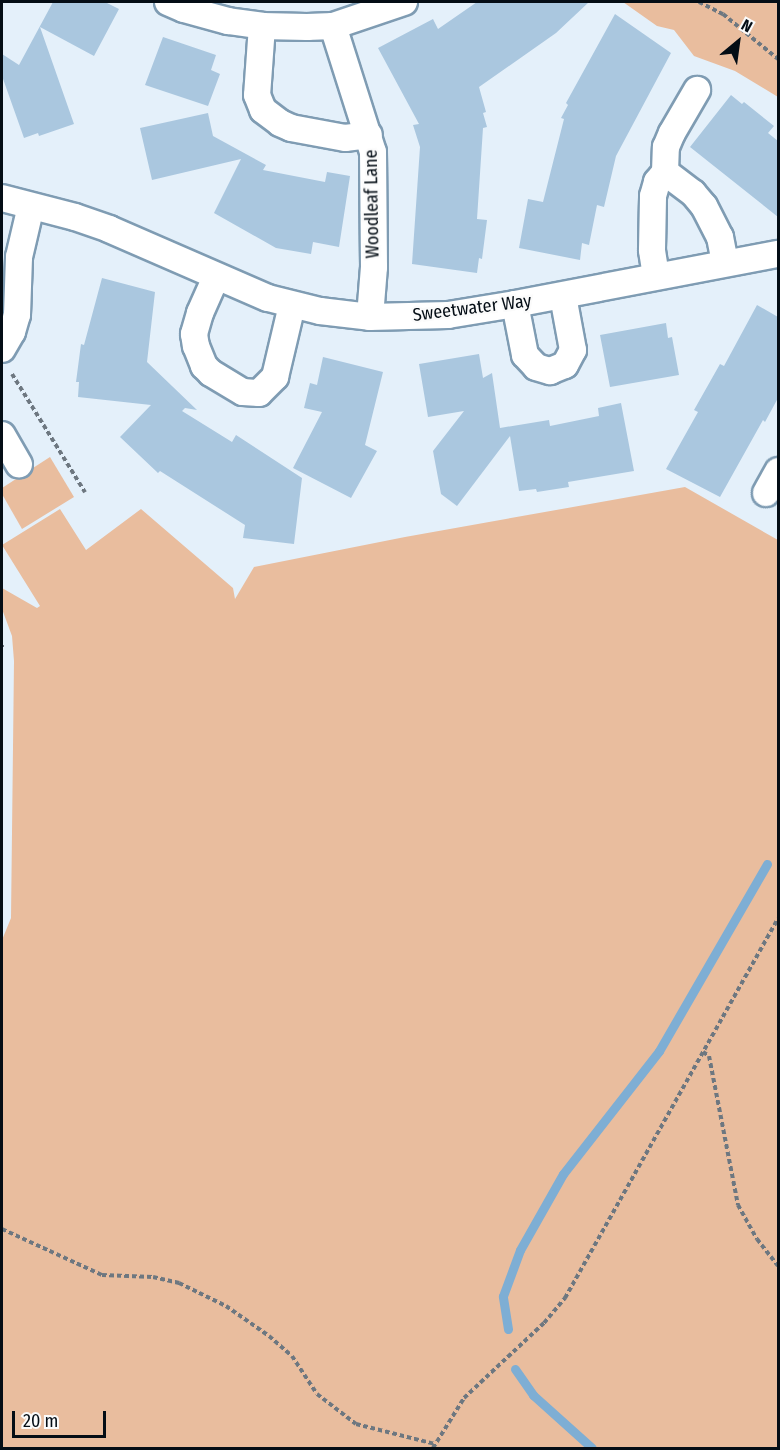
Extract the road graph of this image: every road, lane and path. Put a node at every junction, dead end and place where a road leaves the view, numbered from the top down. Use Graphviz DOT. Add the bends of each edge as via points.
graph roads {
  1 [pos="168,2"];
  2 [pos="404,2"];
  3 [pos="699,2"];
  4 [pos="262,26"];
  5 [pos="333,26"];
  6 [pos="778,59"];
  7 [pos="697,90"];
  8 [pos="369,135"];
  9 [pos="665,172"];
  10 [pos="2,198"];
  11 [pos="31,206"];
  12 [pos="778,254"];
  13 [pos="725,263"];
  14 [pos="656,276"];
  15 [pos="216,277"];
  16 [pos="563,296"];
  17 [pos="514,304"];
  18 [pos="292,305"];
  19 [pos="370,317"];
  20 [pos="6,360"];
  21 [pos="2,435"];
  22 [pos="20,464"];
  23 [pos="778,471"];
  24 [pos="84,492"];
  25 [pos="766,493"];
  26 [pos="778,919"];
  27 [pos="703,1052"];
  28 [pos="2,1229"];
  29 [pos="778,1266"];
  30 [pos="434,1446"];
  1 -- 4 [label="street" via="228,21"];
  2 -- 5 [label="street"];
  3 -- 6 [label="path" via="723,14"];
  4 -- 5 [label="street"];
  4 -- 8 [label="street" via="257,95 262,110 291,128 345,138"];
  5 -- 8 [label="street, Woodleaf Lane"];
  7 -- 9 [label="street" via="669,140"];
  8 -- 19 [label="street, Woodleaf Lane" via="375,180"];
  9 -- 13 [label="street" via="704,206 720,237"];
  9 -- 14 [label="street" via="653,195 652,250"];
  10 -- 11 [label="street, Sweetwater Way"];
  11 -- 15 [label="street, Sweetwater Way" via="109,229"];
  11 -- 20 [label="street" via="19,257 17,315"];
  12 -- 13 [label="street, Sweetwater Way"];
  13 -- 14 [label="street, Sweetwater Way"];
  14 -- 16 [label="street, Sweetwater Way"];
  15 -- 18 [label="street, Sweetwater Way"];
  15 -- 18 [label="street" via="200,313 196,346 211,373 243,392 259,393 275,377"];
  16 -- 17 [label="street, Sweetwater Way"];
  16 -- 17 [label="street" via="573,350 565,365 550,371 536,367 525,356"];
  17 -- 19 [label="street, Sweetwater Way" via="448,315"];
  18 -- 19 [label="street, Sweetwater Way"];
  20 -- 24 [label="path"];
  21 -- 22 [label="street"];
  23 -- 25 [label="street"];
  26 -- 27 [label="path"];
  27 -- 29 [label="path" via="709,1056 738,1205"];
  27 -- 30 [label="path" via="565,1298 464,1398"];
  28 -- 30 [label="path" via="102,1275 153,1277 189,1287 226,1306 269,1336 292,1356 317,1394 356,1424"];
}
